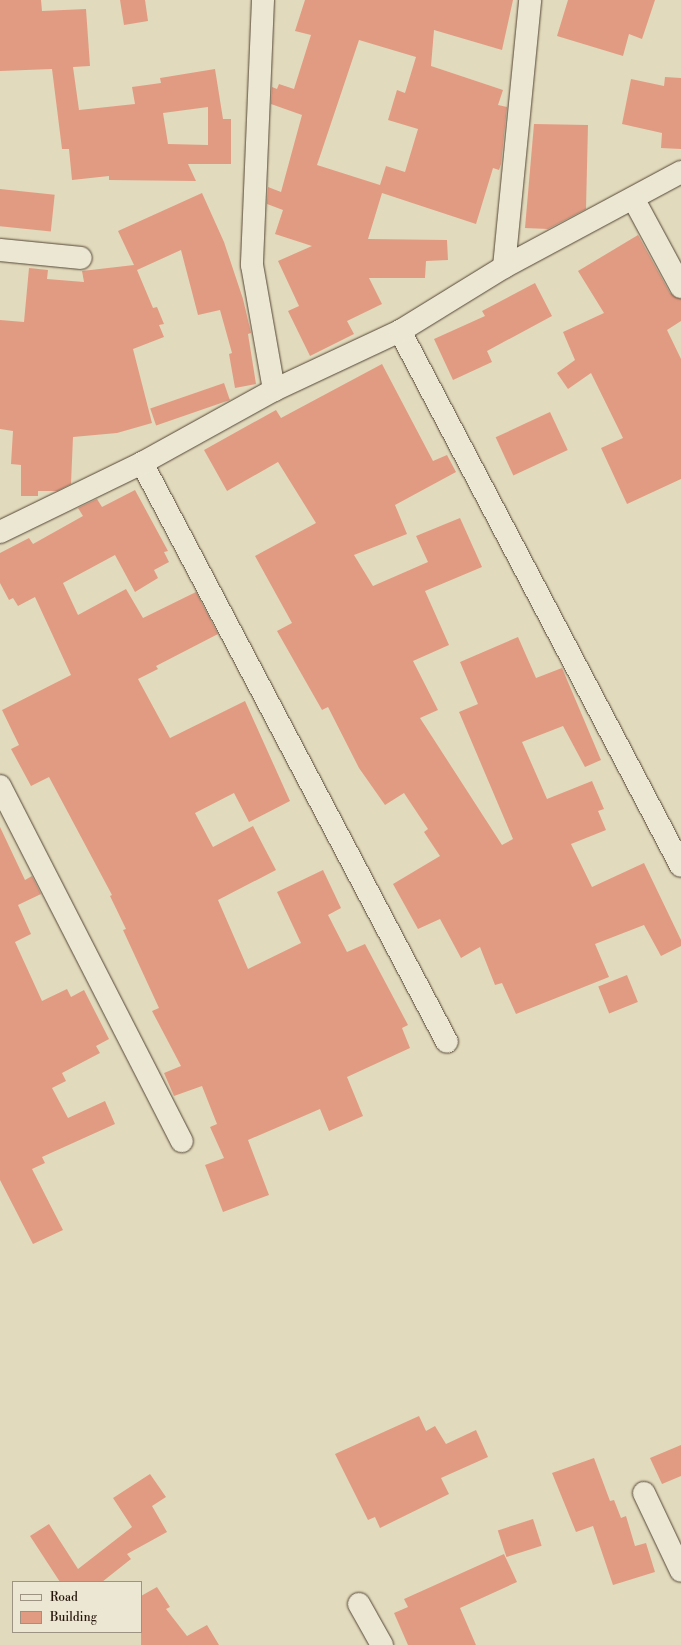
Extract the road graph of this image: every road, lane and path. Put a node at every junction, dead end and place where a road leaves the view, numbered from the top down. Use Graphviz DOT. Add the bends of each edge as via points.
graph roads {
  1 [pos="264,0"];
  2 [pos="530,0"];
  3 [pos="681,172"];
  4 [pos="634,200"];
  5 [pos="0,250"];
  6 [pos="81,258"];
  7 [pos="504,267"];
  8 [pos="681,287"];
  9 [pos="400,331"];
  10 [pos="274,390"];
  11 [pos="142,463"];
  12 [pos="0,532"];
  13 [pos="0,786"];
  14 [pos="681,866"];
  15 [pos="447,1042"];
  16 [pos="182,1141"];
  17 [pos="644,1493"];
  18 [pos="681,1571"];
  19 [pos="359,1604"];
  20 [pos="382,1645"];
  1 -- 10 [label="street" via="252,265"];
  2 -- 7 [label="street"];
  3 -- 4 [label="street"];
  4 -- 7 [label="street"];
  4 -- 8 [label="street"];
  5 -- 6 [label="street"];
  7 -- 9 [label="street"];
  9 -- 10 [label="street"];
  9 -- 14 [label="street"];
  10 -- 11 [label="street"];
  11 -- 12 [label="street"];
  11 -- 15 [label="street"];
  13 -- 16 [label="street"];
  17 -- 18 [label="street"];
  19 -- 20 [label="street"];
}
